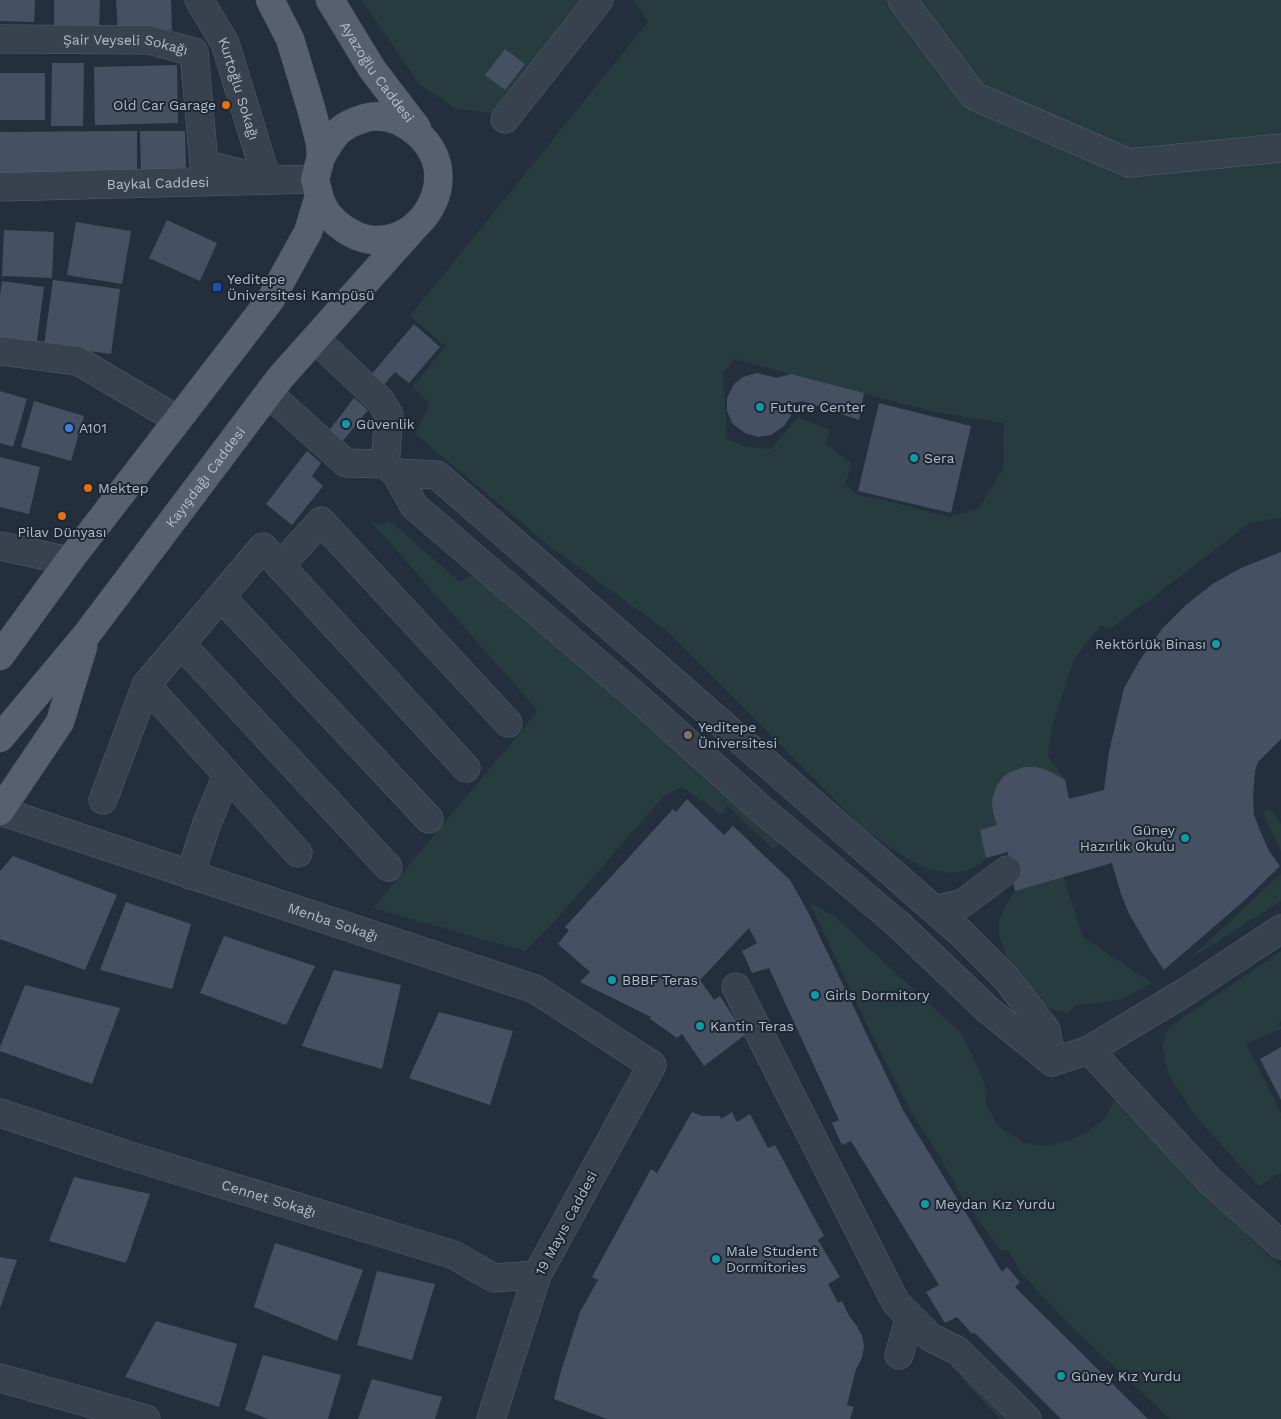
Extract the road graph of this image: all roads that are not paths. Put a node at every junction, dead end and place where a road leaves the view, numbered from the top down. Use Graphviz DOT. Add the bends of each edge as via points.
graph roads {
  1 [pos="199,0"];
  2 [pos="270,0"];
  3 [pos="330,0"];
  4 [pos="599,0"];
  5 [pos="902,0"];
  6 [pos="0,39"];
  7 [pos="505,119"];
  8 [pos="427,142"];
  9 [pos="1281,148"];
  10 [pos="318,178"];
  11 [pos="267,180"];
  12 [pos="0,187"];
  13 [pos="419,222"];
  14 [pos="315,339"];
  15 [pos="0,351"];
  16 [pos="268,394"];
  17 [pos="178,420"];
  18 [pos="390,468"];
  19 [pos="0,546"];
  20 [pos="69,560"];
  21 [pos="280,566"];
  22 [pos="221,597"];
  23 [pos="87,634"];
  24 [pos="181,644"];
  25 [pos="0,656"];
  26 [pos="146,686"];
  27 [pos="508,723"];
  28 [pos="0,738"];
  29 [pos="466,768"];
  30 [pos="227,775"];
  31 [pos="103,800"];
  32 [pos="0,811"];
  33 [pos="429,819"];
  34 [pos="298,853"];
  35 [pos="388,867"];
  36 [pos="1007,870"];
  37 [pos="190,875"];
  38 [pos="935,910"];
  39 [pos="1281,929"];
  40 [pos="736,987"];
  41 [pos="1089,1050"];
  42 [pos="1052,1062"];
  43 [pos="652,1065"];
  44 [pos="0,1114"];
  45 [pos="1281,1245"];
  46 [pos="537,1275"];
  47 [pos="910,1317"];
  48 [pos="898,1355"];
  49 [pos="0,1378"];
  50 [pos="499,1417"];
  51 [pos="146,1419"];
  52 [pos="1027,1419"];
  1 -- 11 [label="street, Kurtoğlu Sokağı" via="225,43"];
  2 -- 10 [label="main road" via="290,38 311,108 320,143"];
  3 -- 8 [label="main road, Ayazoğlu Caddesi" via="372,69"];
  4 -- 7 [label="street"];
  5 -- 9 [label="street" via="974,96 1129,163"];
  6 -- 11 [label="street, Şair Veyseli Sokağı" via="149,40 194,52 204,164"];
  8 -- 10 [label="main road" via="408,124 393,118 374,116 354,121 338,132"];
  8 -- 13 [label="main road" via="439,174 437,192"];
  10 -- 11 [label="street, Baykal Caddesi"];
  10 -- 13 [label="main road" via="327,213 353,235 387,240 403,235"];
  10 -- 17 [label="main road" via="308,232 271,299"];
  11 -- 12 [label="street, Baykal Caddesi"];
  13 -- 14 [label="main road, Kayışdağı Caddesi"];
  14 -- 16 [label="main road, Kayışdağı Caddesi"];
  14 -- 18 [label="street" via="380,400 389,415"];
  15 -- 17 [label="street" via="78,361"];
  16 -- 18 [label="street" via="346,463"];
  16 -- 23 [label="main road, Kayışdağı Caddesi"];
  17 -- 20 [label="main road"];
  18 -- 38 [label="street" via="437,475"];
  18 -- 42 [label="street" via="414,506 898,924 987,1009"];
  19 -- 20 [label="street"];
  20 -- 25 [label="main road"];
  21 -- 22 [label="street" via="263,547"];
  21 -- 27 [label="street" via="321,521"];
  21 -- 29 [label="street"];
  22 -- 24 [label="street"];
  22 -- 33 [label="street"];
  23 -- 28 [label="main road, Kayışdağı Caddesi"];
  23 -- 32 [label="main road" via="60,722"];
  24 -- 26 [label="street"];
  24 -- 35 [label="street"];
  26 -- 30 [label="street"];
  26 -- 31 [label="street"];
  30 -- 34 [label="street"];
  30 -- 37 [label="street" via="206,823"];
  32 -- 37 [label="street, Menba Sokağı"];
  36 -- 38 [label="street" via="963,903"];
  37 -- 43 [label="street, Menba Sokağı" via="535,989"];
  38 -- 42 [label="street" via="1006,978 1046,1030"];
  39 -- 41 [label="street"];
  40 -- 47 [label="street" via="896,1303"];
  41 -- 42 [label="street"];
  41 -- 45 [label="street" via="1209,1180"];
  43 -- 46 [label="street, 19 Mayıs Caddesi"];
  44 -- 46 [label="street, Cennet Sokağı" via="454,1256 494,1278"];
  46 -- 50 [label="street, 19 Mayıs Caddesi"];
  47 -- 48 [label="street"];
  47 -- 52 [label="street" via="930,1337 958,1351"];
  49 -- 51 [label="street"];
}
